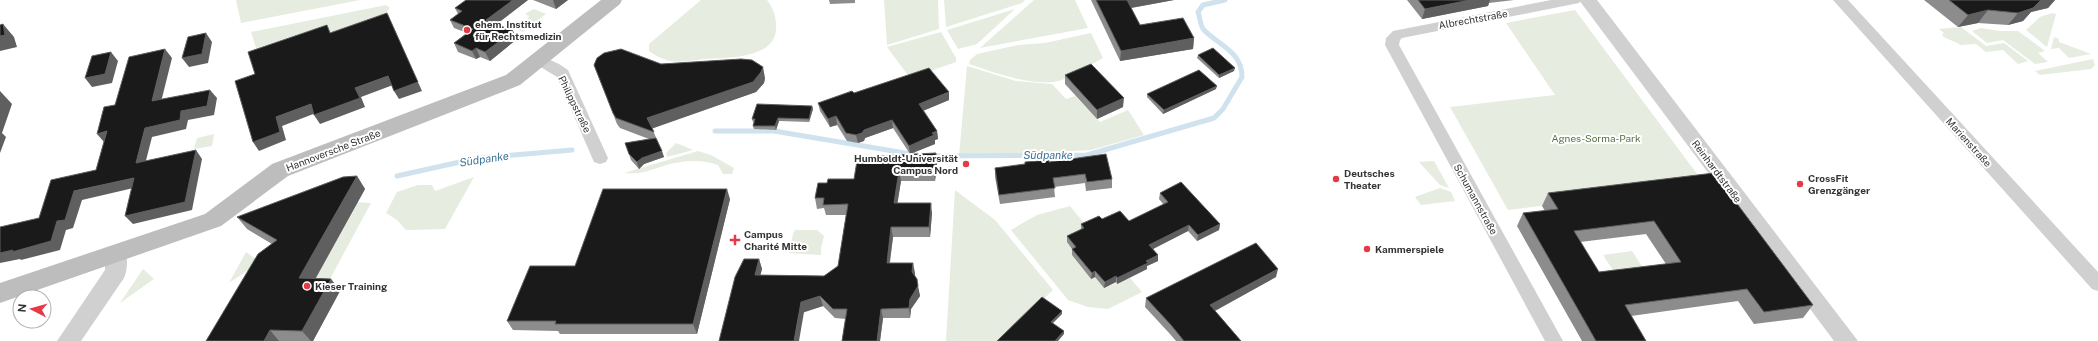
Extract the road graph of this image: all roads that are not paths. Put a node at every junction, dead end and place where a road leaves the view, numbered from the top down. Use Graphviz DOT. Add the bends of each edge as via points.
graph roads {
  1 [pos="613,0"];
  2 [pos="1574,0"];
  3 [pos="1588,0"];
  4 [pos="1840,0"];
  5 [pos="1397,56"];
  6 [pos="539,60"];
  7 [pos="600,158"];
  8 [pos="116,253"];
  9 [pos="2098,284"];
  10 [pos="0,293"];
  11 [pos="68,341"];
  12 [pos="1554,341"];
  13 [pos="1847,341"];
  1 -- 6 [label="main road, Hannoversche Straße"];
  2 -- 5 [label="street, Albrechtstraße" via="1398,34 1392,45"];
  3 -- 13 [label="street, Reinhardtstraße"];
  4 -- 9 [label="street, Marienstraße"];
  5 -- 12 [label="street, Schumannstraße"];
  6 -- 7 [label="street, Philippstraße" via="563,74"];
  6 -- 8 [label="main road, Hannoversche Straße" via="513,80 280,170 213,220"];
  8 -- 10 [label="main road, Hannoversche Straße"];
  8 -- 11 [label="street" via="116,272"];
}
